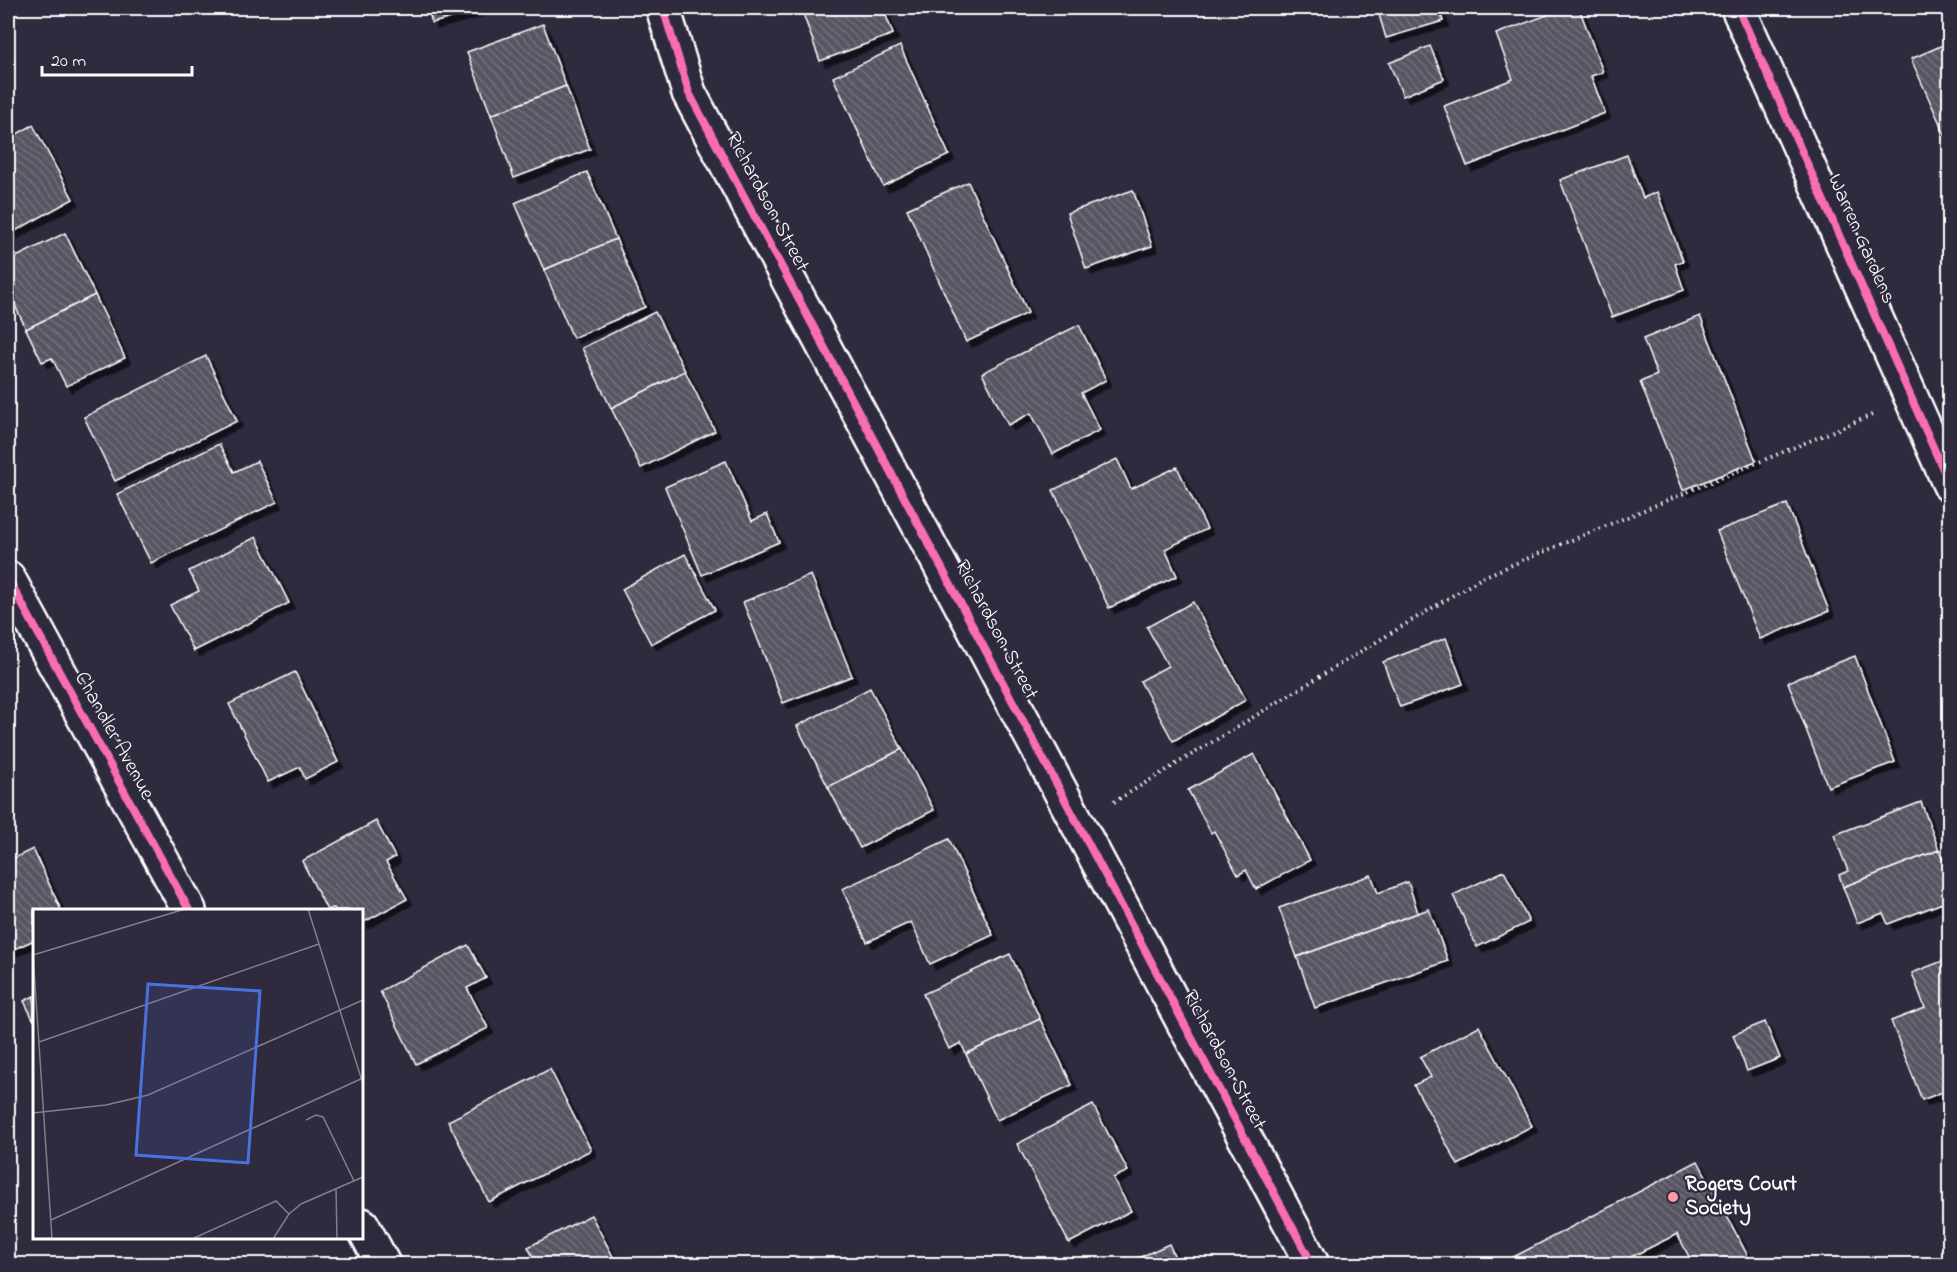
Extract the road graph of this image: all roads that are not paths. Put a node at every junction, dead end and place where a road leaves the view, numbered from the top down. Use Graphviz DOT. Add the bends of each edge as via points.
graph roads {
  1 [pos="663,8"];
  2 [pos="1738,8"];
  3 [pos="1950,485"];
  4 [pos="8,578"];
  5 [pos="188,909"];
  6 [pos="363,1227"];
  7 [pos="383,1264"];
  8 [pos="1312,1264"];
  1 -- 8 [label="street, Richardson Street" via="689,93"];
  2 -- 3 [label="street, Warren Gardens"];
  4 -- 5 [label="street, Chandler Avenue"];
  6 -- 7 [label="street"];
}
